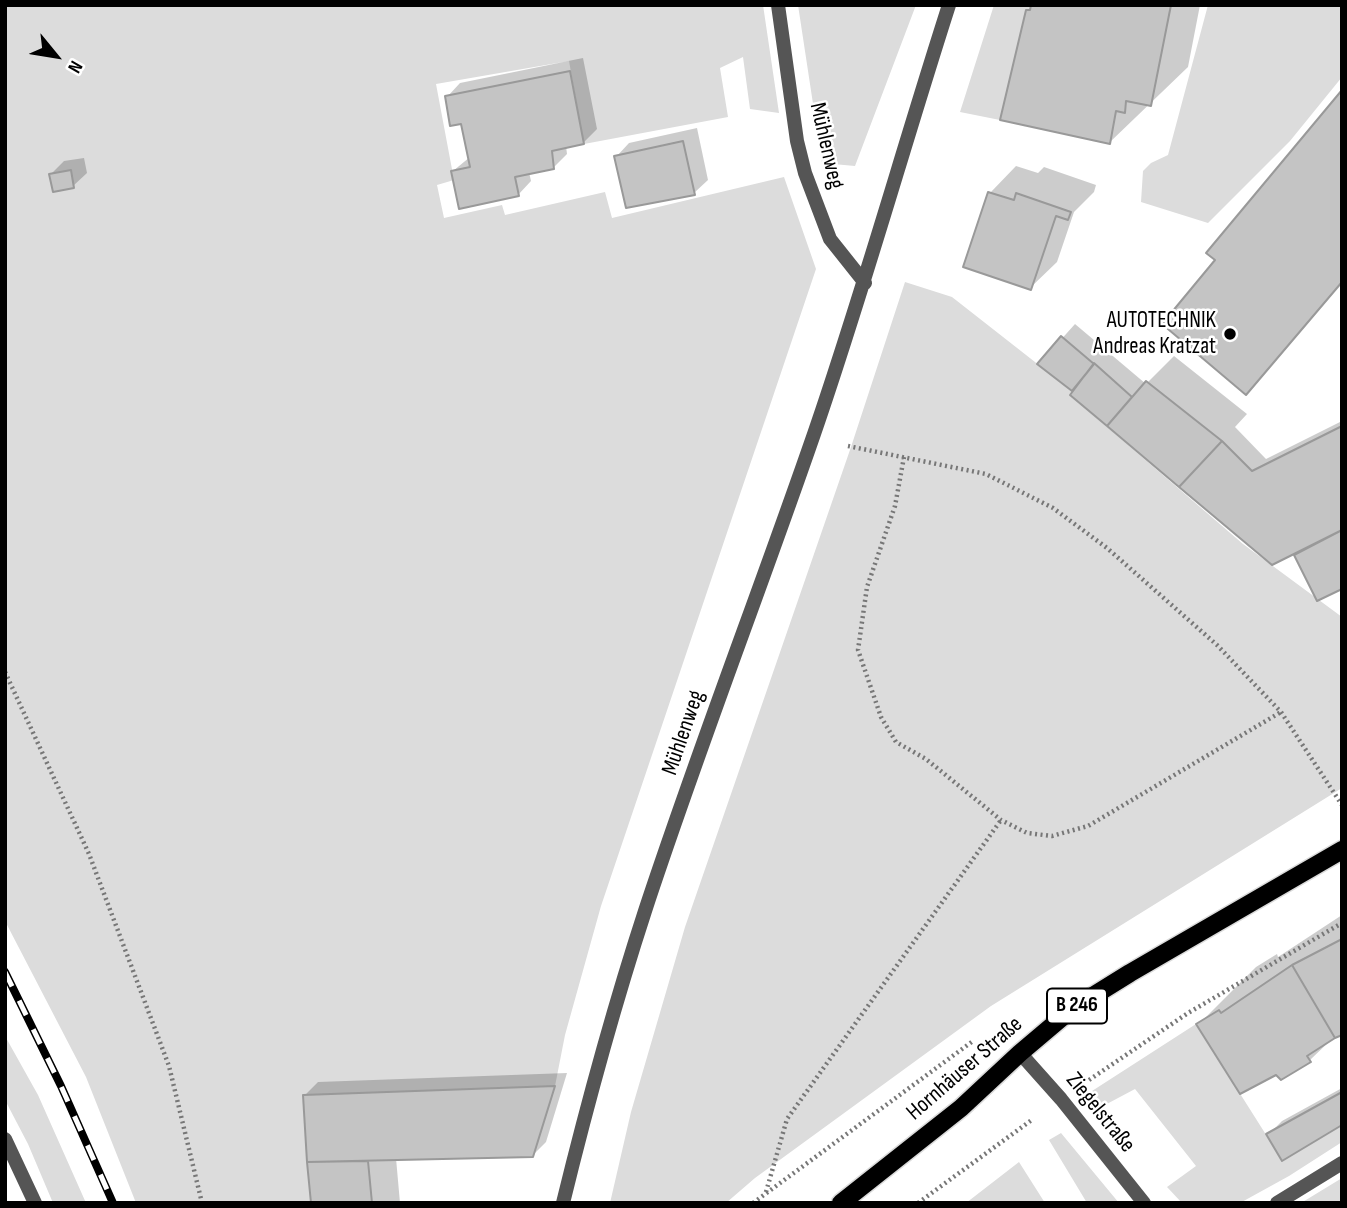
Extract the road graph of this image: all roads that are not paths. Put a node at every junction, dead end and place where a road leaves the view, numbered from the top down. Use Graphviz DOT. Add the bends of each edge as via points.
graph roads {
  1 [pos="778,5"];
  2 [pos="948,5"];
  3 [pos="865,283"];
  4 [pos="1342,850"];
  5 [pos="1020,1053"];
  6 [pos="5,1139"];
  7 [pos="1342,1163"];
  8 [pos="35,1203"];
  9 [pos="563,1203"];
  10 [pos="841,1203"];
  11 [pos="1144,1203"];
  12 [pos="1277,1203"];
  1 -- 3 [label="street, Mühlenweg" via="805,173 830,239"];
  2 -- 3 [label="street, Mühlenweg"];
  3 -- 9 [label="street, Mühlenweg" via="645,912"];
  4 -- 5 [label="main road, Hornhäuser Straße / B 246" via="1072,1009"];
  5 -- 10 [label="main road, Hornhäuser Straße / B 246" via="961,1108"];
  5 -- 11 [label="street, Ziegelstraße"];
  6 -- 8 [label="street"];
  7 -- 12 [label="street"];
}
